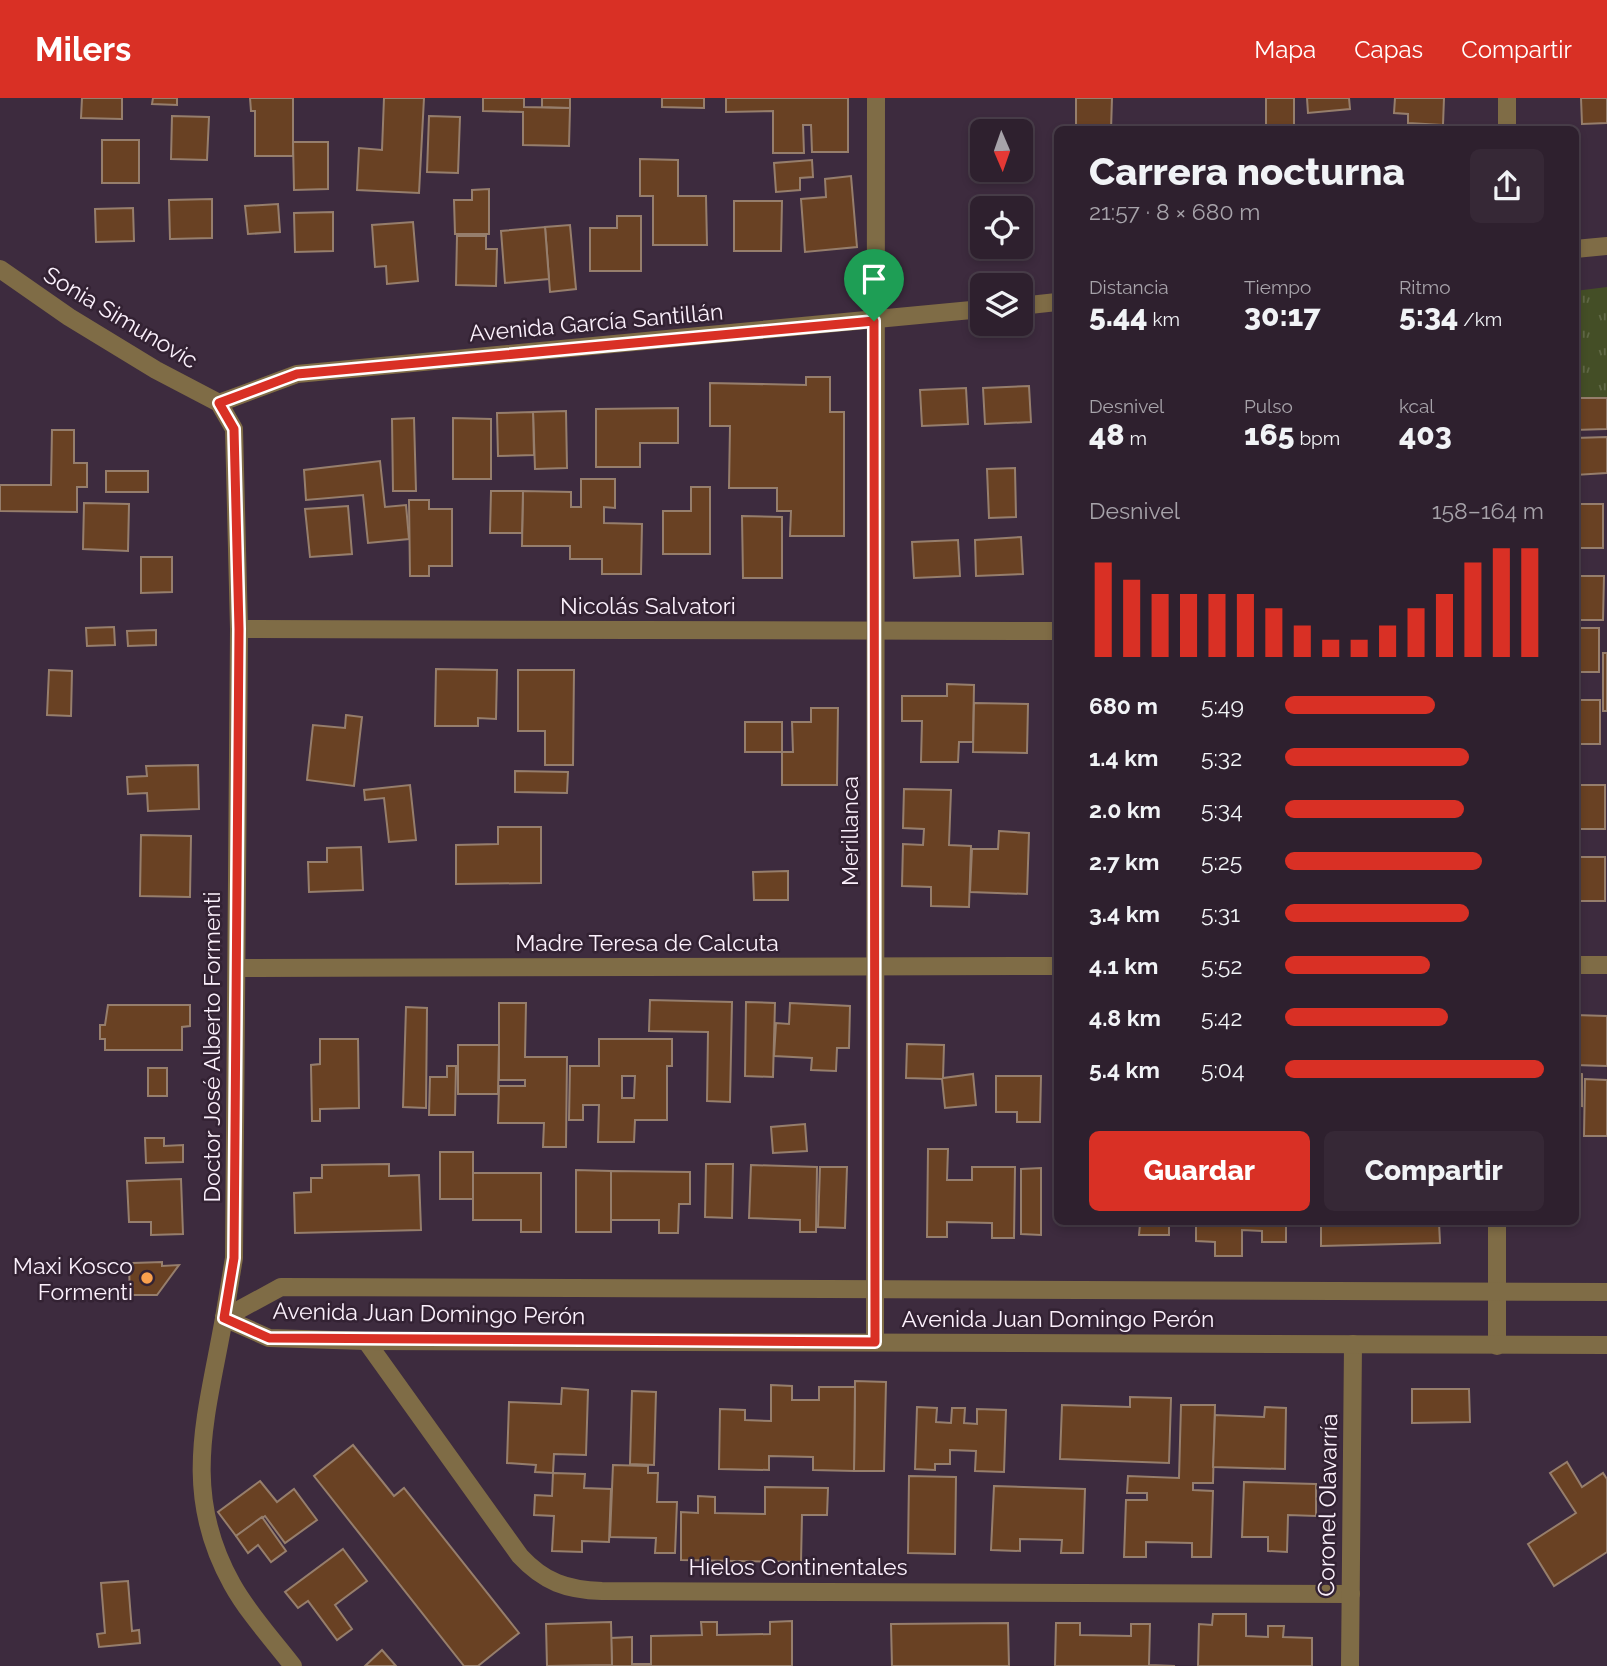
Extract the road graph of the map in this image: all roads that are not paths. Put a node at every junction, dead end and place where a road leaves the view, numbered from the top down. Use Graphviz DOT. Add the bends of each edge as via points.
graph roads {
  1 [pos="876,98"];
  2 [pos="1507,98"];
  3 [pos="1507,126"];
  4 [pos="1607,246"];
  5 [pos="1579,249"];
  6 [pos="0,269"];
  7 [pos="1054,302"];
  8 [pos="1033,305"];
  9 [pos="970,310"];
  10 [pos="874,321"];
  11 [pos="219,403"];
  12 [pos="239,629"];
  13 [pos="874,630"];
  14 [pos="1054,631"];
  15 [pos="1579,965"];
  16 [pos="1607,965"];
  17 [pos="873,966"];
  18 [pos="1054,966"];
  19 [pos="237,968"];
  20 [pos="1497,1225"];
  21 [pos="873,1287"];
  22 [pos="1498,1291"];
  23 [pos="1607,1292"];
  24 [pos="224,1318"];
  25 [pos="366,1341"];
  26 [pos="875,1342"];
  27 [pos="1353,1344"];
  28 [pos="1607,1345"];
  29 [pos="1497,1346"];
  30 [pos="1351,1594"];
  31 [pos="293,1666"];
  32 [pos="1350,1666"];
  1 -- 10 [label="street, Merillanca"];
  2 -- 3 [label="street"];
  4 -- 5 [label="street"];
  6 -- 11 [label="street, Sonia Simunovic" via="80,324"];
  7 -- 8 [label="street"];
  9 -- 10 [label="street, Avenida García Santillán"];
  10 -- 11 [label="street, Avenida García Santillán" via="297,374"];
  10 -- 13 [label="street, Merillanca"];
  11 -- 12 [label="street, Doctor José Alberto Formenti" via="234,429"];
  12 -- 13 [label="street, Nicolás Salvatori"];
  12 -- 19 [label="street, Doctor José Alberto Formenti"];
  13 -- 14 [label="street, Nicolás Salvatori"];
  13 -- 17 [label="street, Merillanca"];
  15 -- 16 [label="street"];
  17 -- 18 [label="street, Madre Teresa de Calcuta"];
  17 -- 19 [label="street, Madre Teresa de Calcuta"];
  17 -- 21 [label="street, Merillanca"];
  19 -- 24 [label="street, Doctor José Alberto Formenti" via="234,1258"];
  20 -- 22 [label="street"];
  21 -- 22 [label="street, Avenida Juan Domingo Perón"];
  21 -- 24 [label="street, Avenida Juan Domingo Perón" via="281,1286"];
  21 -- 26 [label="street, Merillanca"];
  22 -- 23 [label="street, Avenida Juan Domingo Perón"];
  22 -- 29 [label="street"];
  24 -- 25 [label="street, Avenida Juan Domingo Perón" via="269,1338"];
  24 -- 31 [label="street, Doctor José Alberto Formenti" via="200,1450 211,1540 232,1586"];
  25 -- 26 [label="street, Avenida Juan Domingo Perón"];
  25 -- 30 [label="street, Hielos Continentales" via="520,1556 539,1574 565,1587 602,1591"];
  26 -- 27 [label="street, Avenida Juan Domingo Perón"];
  27 -- 29 [label="street, Avenida Juan Domingo Perón"];
  27 -- 30 [label="street, Coronel Olavarría"];
  28 -- 29 [label="street, Avenida Juan Domingo Perón"];
  30 -- 32 [label="street, Coronel Olavarría"];
}
